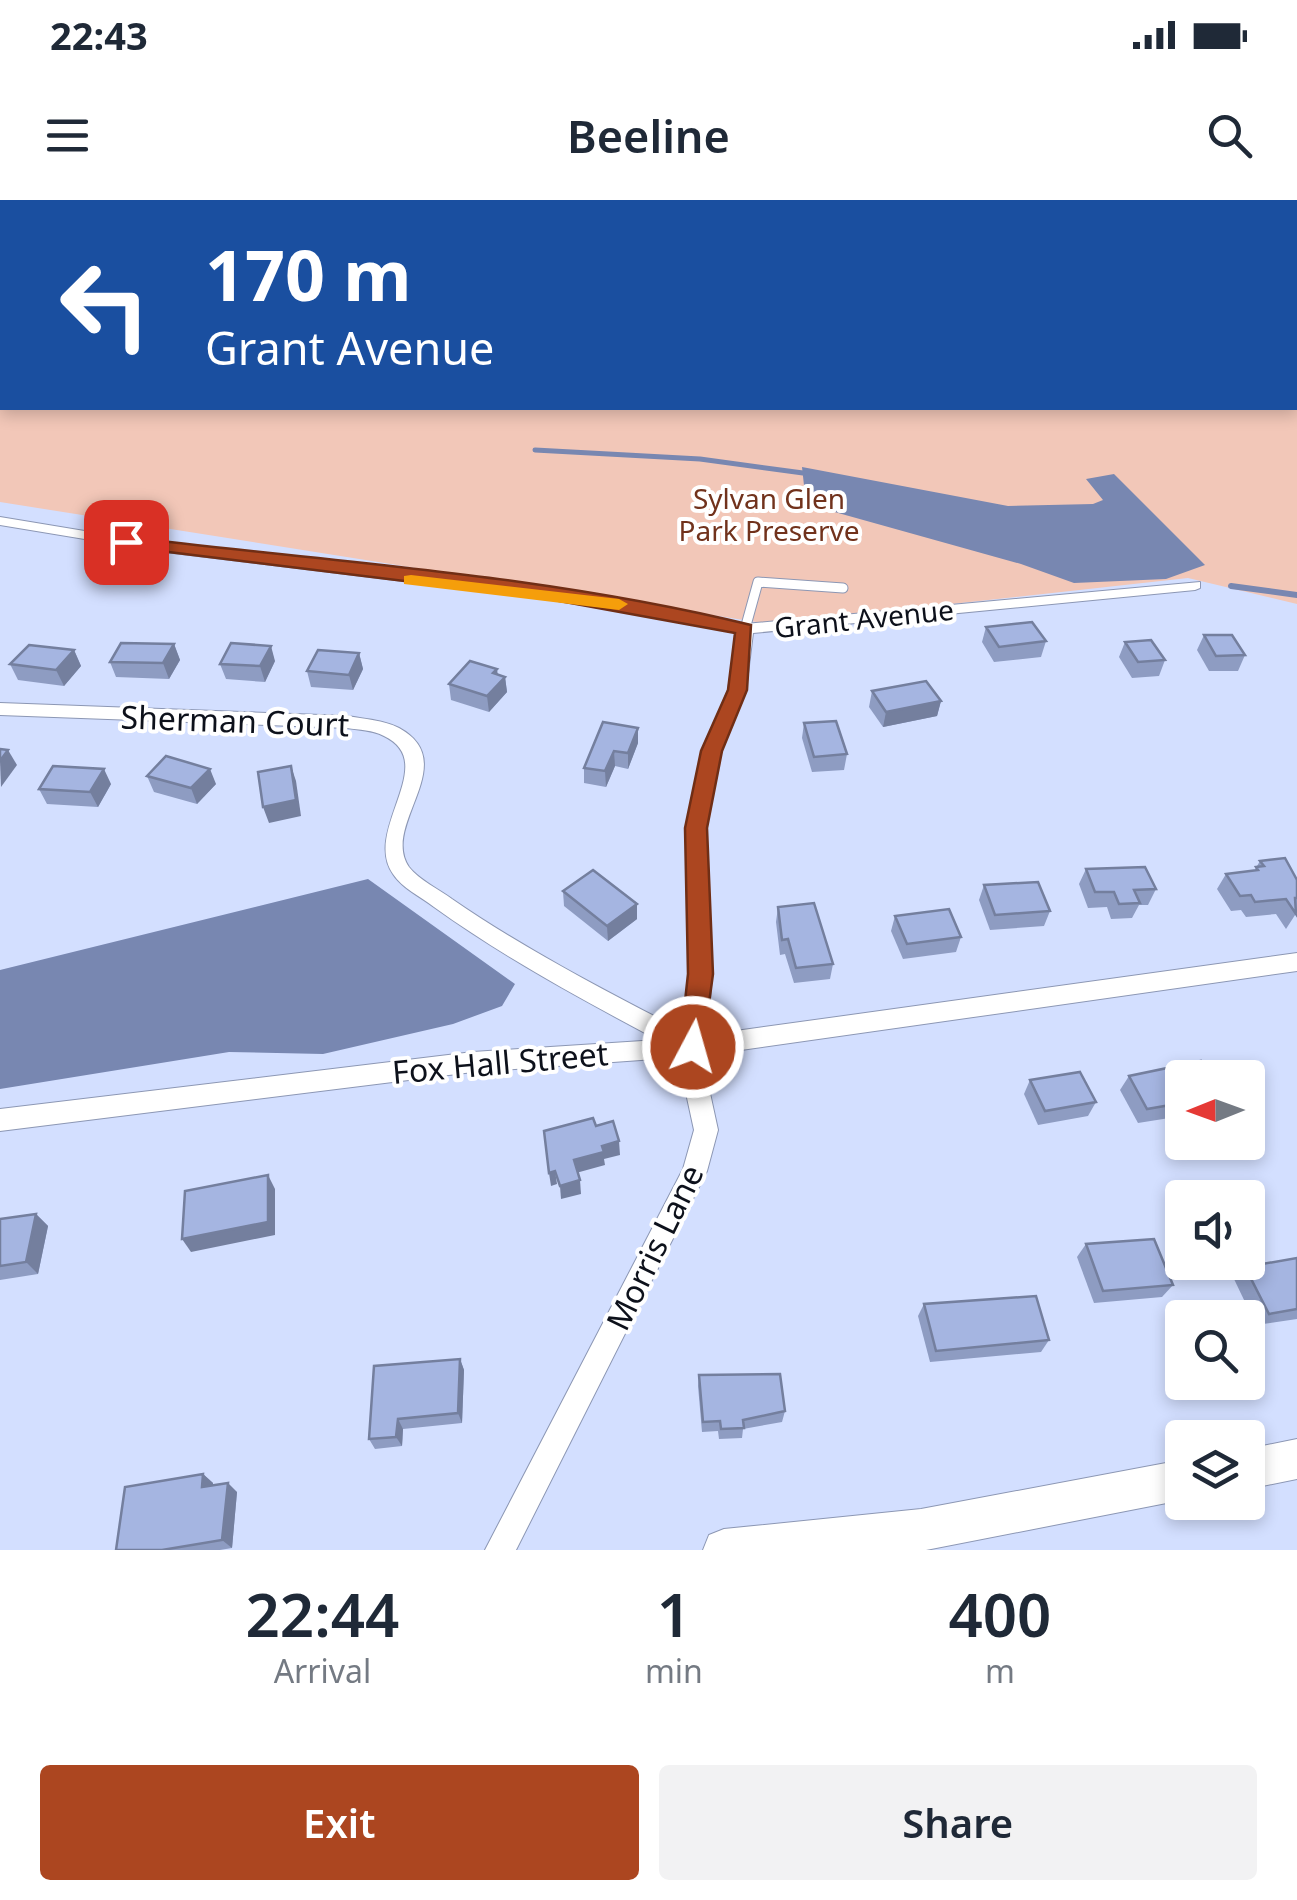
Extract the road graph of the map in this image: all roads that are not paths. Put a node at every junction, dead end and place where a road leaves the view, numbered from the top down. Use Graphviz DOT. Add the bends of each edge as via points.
graph roads {
  1 [pos="0,521"];
  2 [pos="1194,585"];
  3 [pos="843,588"];
  4 [pos="745,629"];
  5 [pos="0,709"];
  6 [pos="1297,962"];
  7 [pos="693,1047"];
  8 [pos="0,1120"];
  9 [pos="1297,1459"];
  10 [pos="1265,1466"];
  11 [pos="1165,1484"];
  12 [pos="924,1540"];
  13 [pos="742,1549"];
  14 [pos="500,1550"];
  1 -- 4 [label="street, Grant Avenue" via="175,550 661,610"];
  2 -- 4 [label="street, Grant Avenue"];
  3 -- 4 [label="lane" via="758,582"];
  4 -- 7 [label="street, Morris Lane" via="737,690 712,751 696,828 701,974"];
  5 -- 7 [label="street, Sherman Court" via="347,722 391,732 408,743 415,760 415,782 393,832 401,871 478,930"];
  6 -- 7 [label="street, Fox Hall Street"];
  7 -- 8 [label="street, Fox Hall Street" via="473,1062"];
  7 -- 14 [label="street, Morris Lane" via="706,1130 695,1171"];
  9 -- 10 [label="street"];
  11 -- 12 [label="street"];
  12 -- 13 [label="street"];
}
